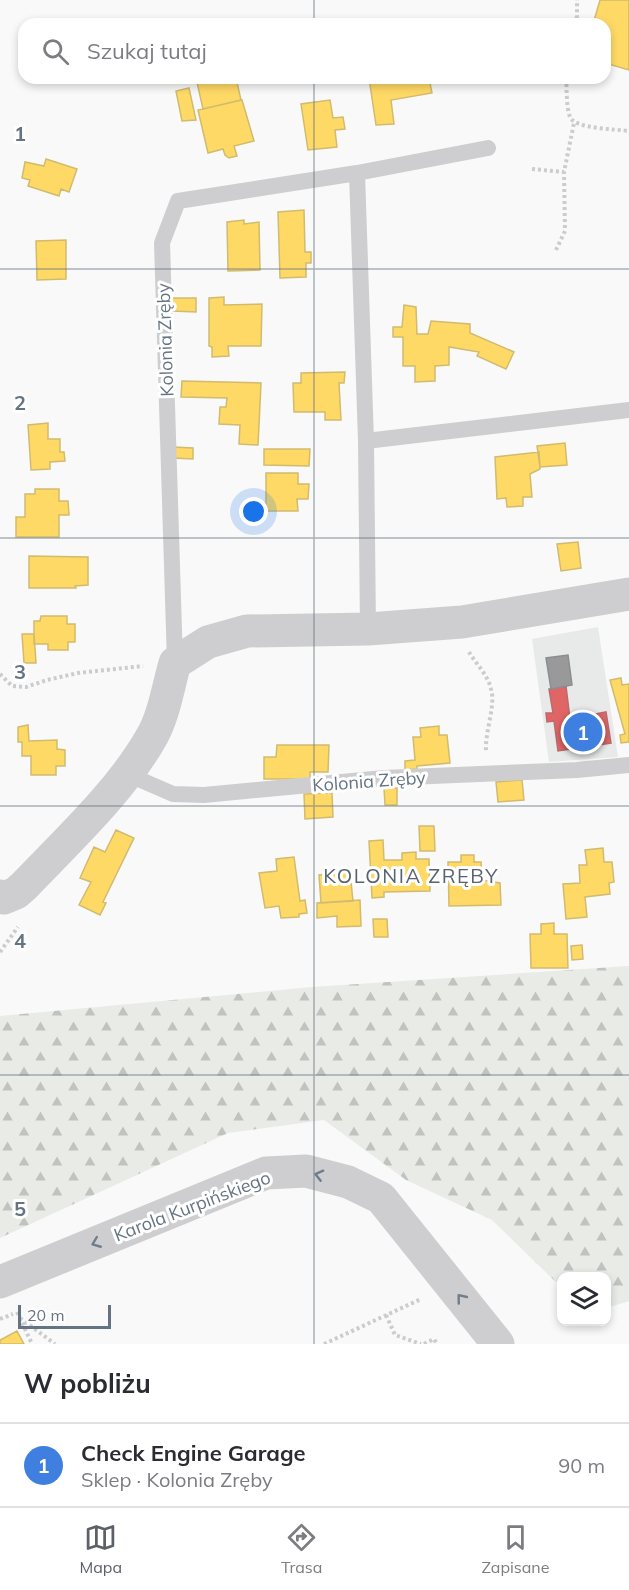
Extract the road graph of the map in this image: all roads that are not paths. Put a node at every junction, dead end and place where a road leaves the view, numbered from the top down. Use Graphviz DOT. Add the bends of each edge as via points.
graph roads {
  1 [pos="488,148"];
  2 [pos="357,173"];
  3 [pos="629,410"];
  4 [pos="366,441"];
  5 [pos="629,594"];
  6 [pos="368,628"];
  7 [pos="175,663"];
  8 [pos="629,765"];
  9 [pos="127,774"];
  10 [pos="1,900"];
  11 [pos="0,1282"];
  12 [pos="498,1344"];
  1 -- 2 [label="lane, Kolonia Zręby"];
  2 -- 4 [label="lane"];
  2 -- 7 [label="lane, Kolonia Zręby" via="178,201 162,243"];
  3 -- 4 [label="lane"];
  4 -- 6 [label="lane"];
  5 -- 6 [label="street" via="462,622"];
  6 -- 7 [label="street" via="247,631 208,642"];
  7 -- 9 [label="street, Kolonia Zręby" via="152,737"];
  8 -- 9 [label="lane, Kolonia Zręby" via="384,778 204,795 173,794"];
  9 -- 10 [label="street" via="24,886"];
  12 -- 11 [label="street, Karola Kurpińskiego, one-way" via="381,1198 348,1182 306,1172 266,1173"];
}
